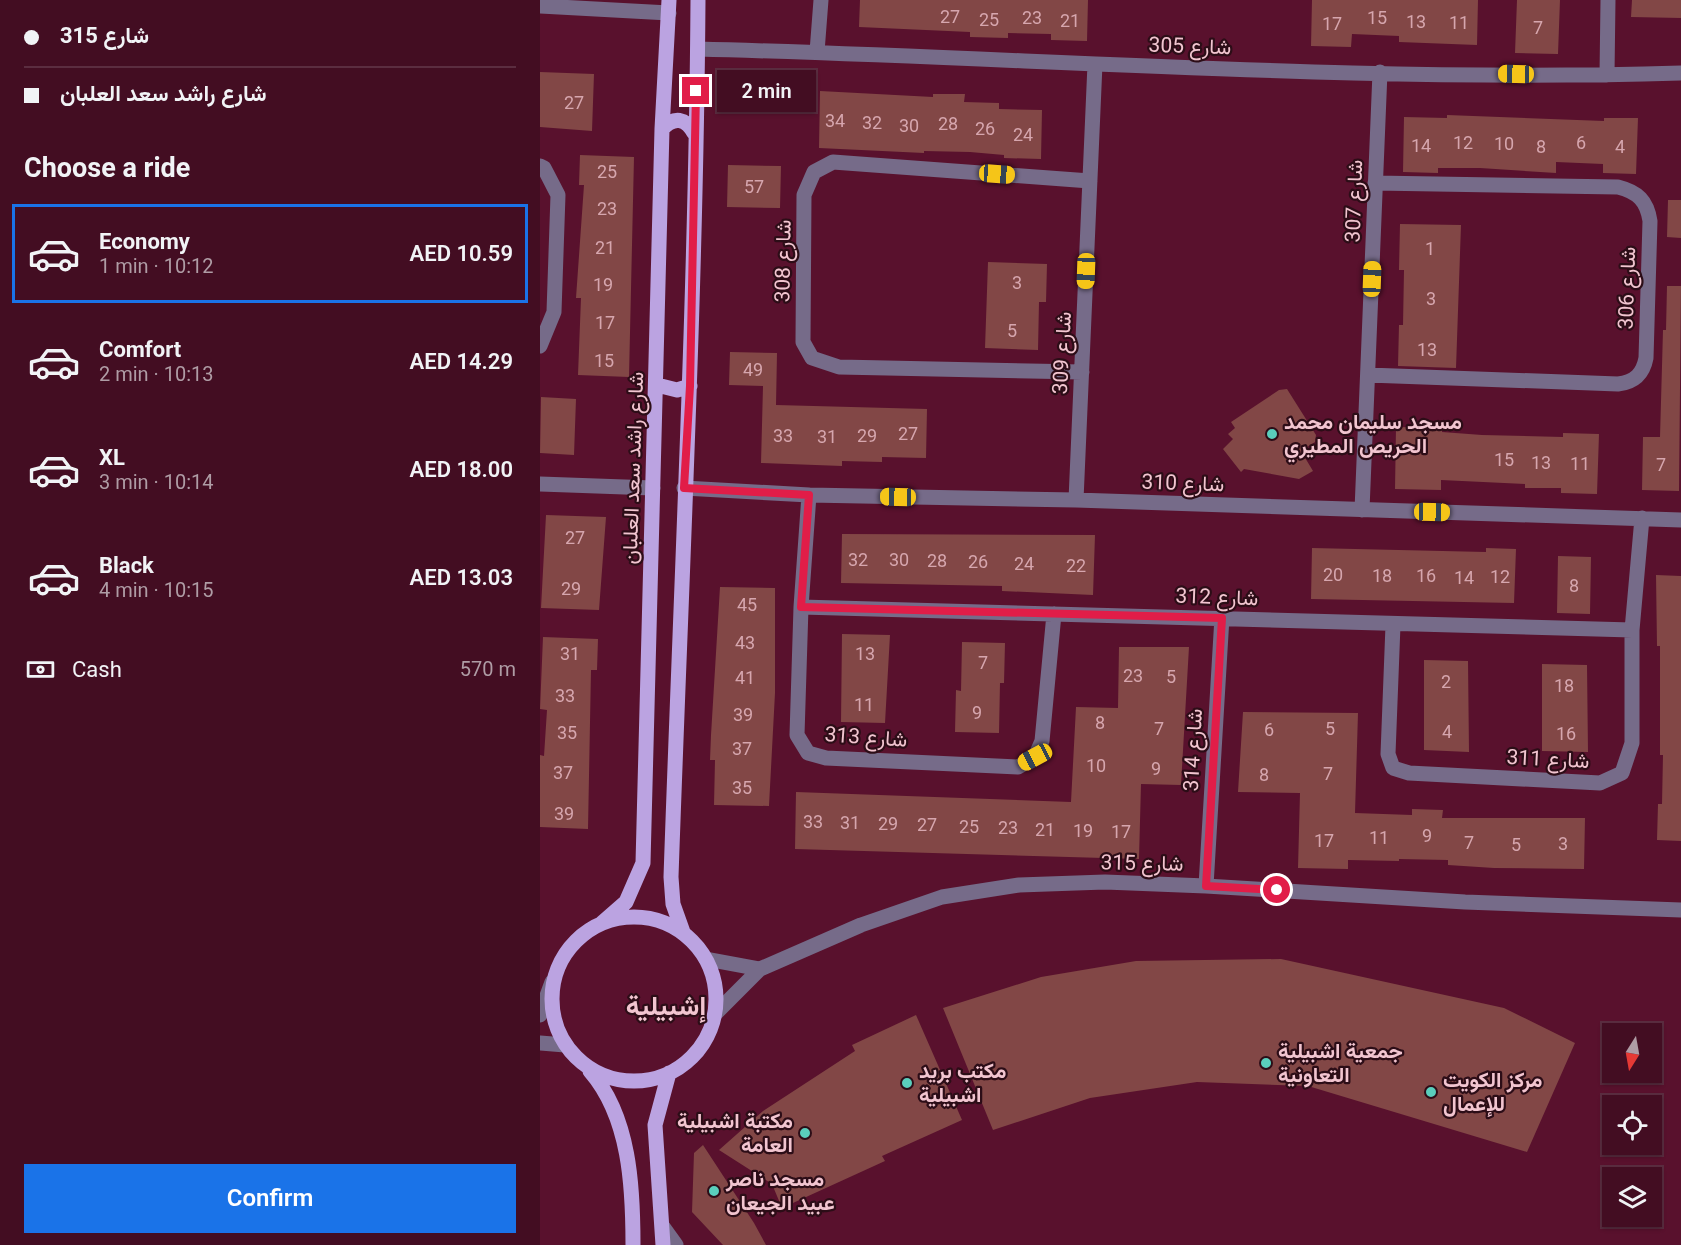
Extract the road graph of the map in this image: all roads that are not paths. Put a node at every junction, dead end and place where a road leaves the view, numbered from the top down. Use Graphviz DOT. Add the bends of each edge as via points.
graph roads {
  1 [pos="698,0"];
  2 [pos="821,0"];
  3 [pos="1608,0"];
  4 [pos="566,4"];
  5 [pos="540,6"];
  6 [pos="669,6"];
  7 [pos="698,49"];
  8 [pos="817,52"];
  9 [pos="1095,64"];
  10 [pos="1380,72"];
  11 [pos="1681,73"];
  12 [pos="1607,75"];
  13 [pos="662,129"];
  14 [pos="694,134"];
  15 [pos="540,166"];
  16 [pos="1090,181"];
  17 [pos="1375,183"];
  18 [pos="540,346"];
  19 [pos="1082,372"];
  20 [pos="1368,375"];
  21 [pos="657,386"];
  22 [pos="690,386"];
  23 [pos="540,484"];
  24 [pos="653,488"];
  25 [pos="684,488"];
  26 [pos="809,495"];
  27 [pos="1076,500"];
  28 [pos="1362,510"];
  29 [pos="1642,518"];
  30 [pos="1681,520"];
  31 [pos="801,607"];
  32 [pos="1054,614"];
  33 [pos="1222,618"];
  34 [pos="1392,625"];
  35 [pos="1632,630"];
  36 [pos="1206,886"];
  37 [pos="1681,910"];
  38 [pos="602,923"];
  39 [pos="682,932"];
  40 [pos="706,959"];
  41 [pos="760,969"];
  42 [pos="552,982"];
  43 [pos="715,1014"];
  44 [pos="540,1015"];
  45 [pos="540,1043"];
  46 [pos="565,1045"];
  47 [pos="584,1065"];
  48 [pos="669,1073"];
  49 [pos="663,1227"];
  50 [pos="633,1245"];
  51 [pos="663,1245"];
  52 [pos="676,1245"];
  1 -- 7 [label="main road"];
  2 -- 8 [label="street"];
  3 -- 12 [label="street"];
  4 -- 5 [label="street"];
  4 -- 6 [label="street"];
  6 -- 13 [label="main road, شارع راشد سعد العلبان"];
  7 -- 8 [label="street, شارع 305"];
  7 -- 14 [label="main road"];
  8 -- 9 [label="street, شارع 305"];
  9 -- 10 [label="street, شارع 305"];
  9 -- 16 [label="street, شارع 309"];
  10 -- 12 [label="street, شارع 305"];
  10 -- 17 [label="street, شارع 307"];
  11 -- 12 [label="street, شارع 305"];
  13 -- 14 [label="main road" via="669,121 680,119 690,124"];
  13 -- 21 [label="main road, شارع راشد سعد العلبان"];
  14 -- 22 [label="main road"];
  15 -- 18 [label="street" via="558,195 554,312"];
  16 -- 19 [label="street, شارع 309"];
  16 -- 19 [label="street, شارع 308" via="833,162 814,172 804,195 803,342 812,358 838,367"];
  17 -- 20 [label="street, شارع 307"];
  17 -- 20 [label="street, شارع 306" via="1631,190 1645,203 1650,221 1646,358 1638,377 1618,384"];
  19 -- 27 [label="street, شارع 309"];
  20 -- 28 [label="street, شارع 307"];
  21 -- 22 [label="main road" via="677,390"];
  21 -- 24 [label="main road, شارع راشد سعد العلبان"];
  22 -- 25 [label="main road"];
  23 -- 24 [label="street"];
  24 -- 38 [label="main road, شارع راشد سعد العلبان" via="643,863 626,902"];
  25 -- 26 [label="street, شارع 310"];
  25 -- 39 [label="main road" via="671,877 673,904"];
  26 -- 27 [label="street, شارع 310"];
  26 -- 31 [label="street, شارع 313"];
  27 -- 28 [label="street, شارع 310"];
  28 -- 29 [label="street, شارع 310"];
  29 -- 30 [label="street, شارع 310"];
  29 -- 35 [label="street, شارع 311"];
  31 -- 32 [label="street, شارع 312"];
  31 -- 32 [label="street, شارع 313" via="797,735 808,753 826,758 1018,767 1035,757 1042,741"];
  32 -- 33 [label="street, شارع 312"];
  33 -- 34 [label="street, شارع 312"];
  33 -- 36 [label="street, شارع 314"];
  34 -- 35 [label="street, شارع 312"];
  34 -- 35 [label="street, شارع 311" via="1388,754 1394,768 1600,783 1622,773 1632,744"];
  36 -- 37 [label="street, شارع 315" via="1473,903"];
  36 -- 41 [label="street, شارع 315" via="1105,882 1019,885 942,897 861,925"];
  38 -- 39 [label="main road" via="629,916 657,920"];
  38 -- 42 [label="main road" via="579,937 562,957"];
  39 -- 40 [label="main road"];
  40 -- 41 [label="street"];
  40 -- 43 [label="main road" via="713,976"];
  41 -- 43 [label="street, شارع 315"];
  42 -- 44 [label="street"];
  42 -- 46 [label="main road" via="555,1026"];
  43 -- 48 [label="main road" via="699,1049"];
  45 -- 46 [label="street"];
  46 -- 47 [label="main road"];
  47 -- 48 [label="main road" via="603,1076 625,1081 648,1080"];
  47 -- 50 [label="main road" via="604,1088 624,1143"];
  48 -- 49 [label="main road" via="656,1125"];
  49 -- 51 [label="main road"];
  49 -- 52 [label="street"];
}
